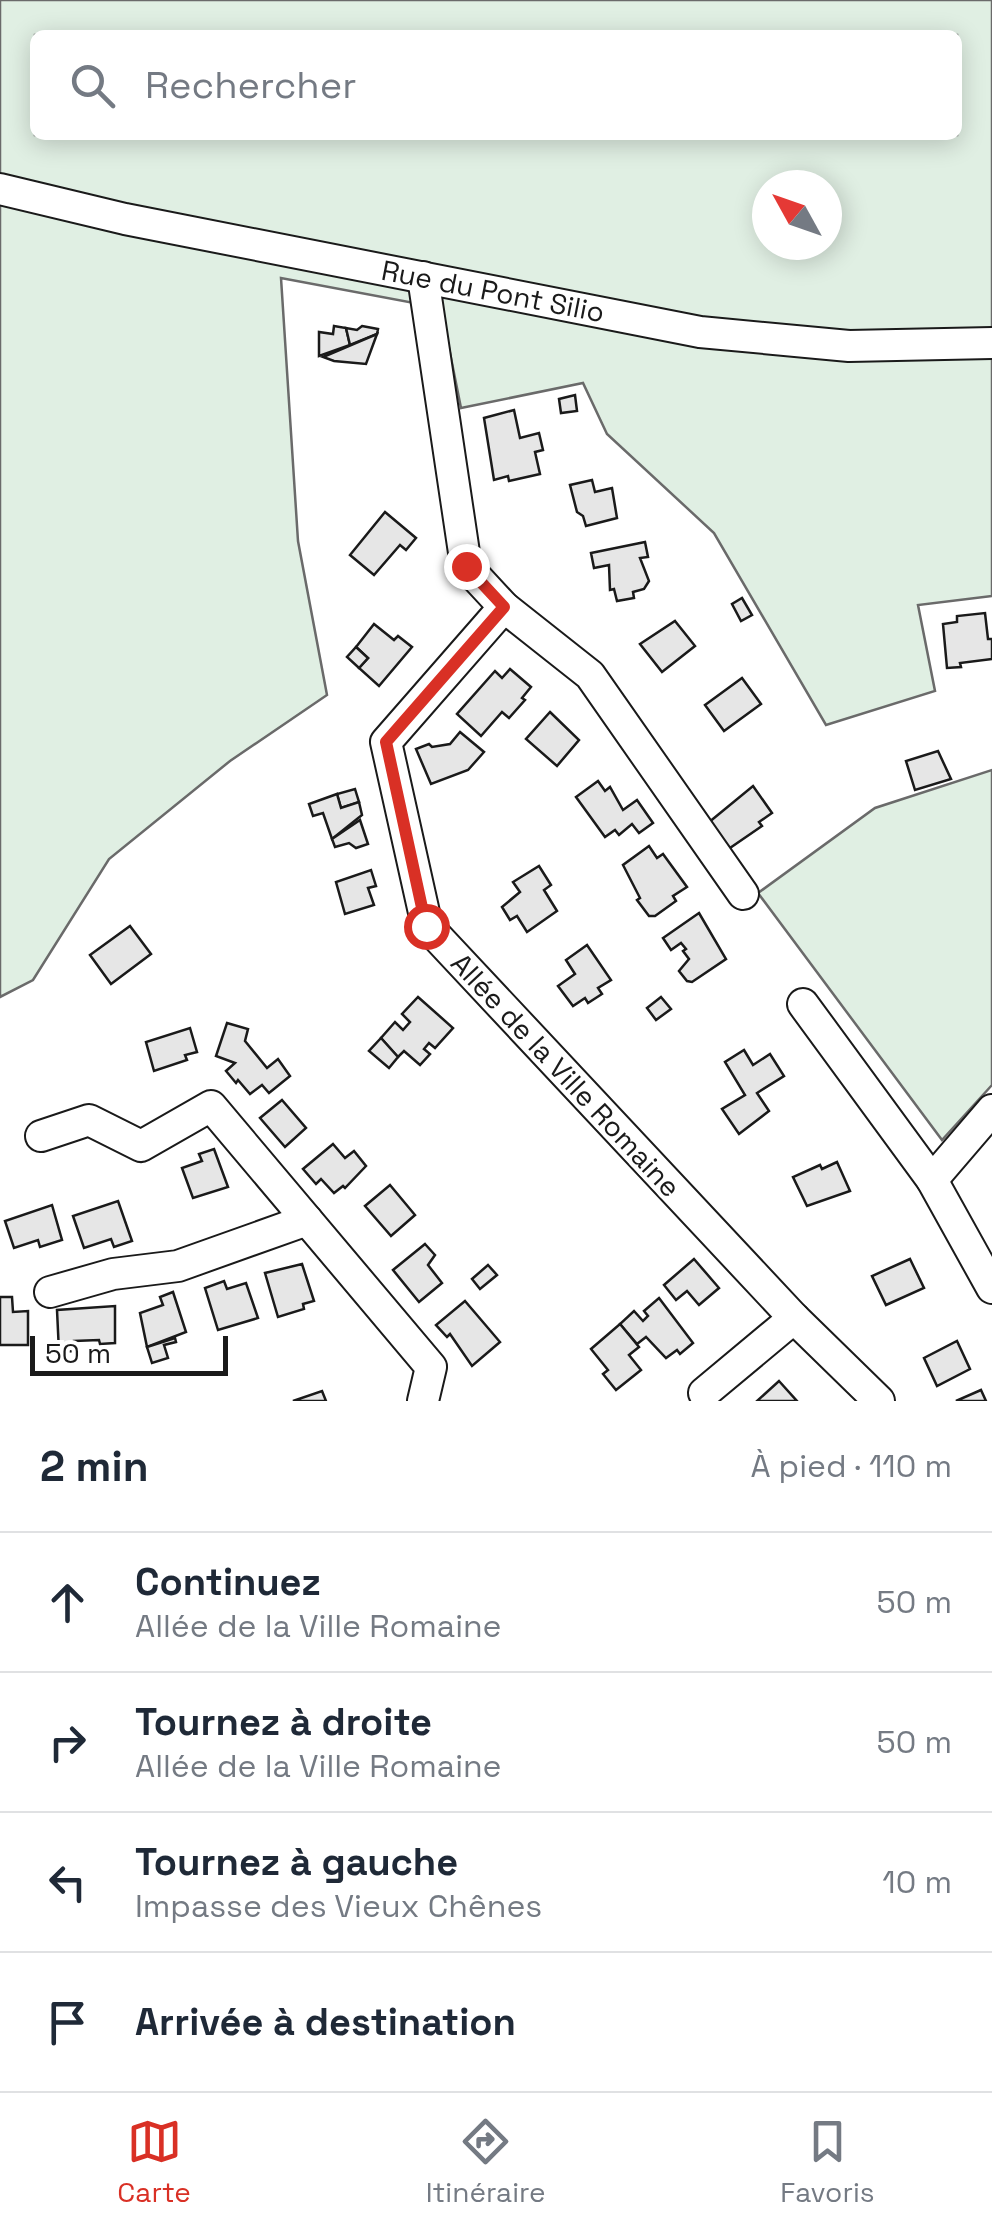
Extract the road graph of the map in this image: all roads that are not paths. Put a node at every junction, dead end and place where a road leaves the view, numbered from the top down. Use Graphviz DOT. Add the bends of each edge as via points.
graph roads {
  1 [pos="0,190"];
  2 [pos="424,277"];
  3 [pos="992,343"];
  4 [pos="504,607"];
  5 [pos="742,894"];
  6 [pos="803,1004"];
  7 [pos="992,1110"];
  8 [pos="41,1136"];
  9 [pos="932,1180"];
  10 [pos="306,1220"];
  11 [pos="992,1288"];
  12 [pos="50,1292"];
  13 [pos="794,1318"];
  14 [pos="704,1394"];
  15 [pos="424,1401"];
  16 [pos="879,1401"];
  1 -- 2 [label="street, Rue du Pont Silio"];
  2 -- 3 [label="street, Rue du Pont Silio" via="700,332 850,346"];
  2 -- 4 [label="street" via="466,566"];
  4 -- 5 [label="street" via="590,675"];
  4 -- 13 [label="street, Allée de la Ville Romaine" via="386,742 426,926"];
  6 -- 9 [label="street"];
  7 -- 9 [label="street"];
  8 -- 10 [label="street" via="90,1120 141,1146 211,1106"];
  9 -- 11 [label="street"];
  10 -- 12 [label="street" via="178,1266 113,1274"];
  10 -- 15 [label="street" via="431,1368"];
  13 -- 14 [label="street"];
  13 -- 16 [label="street, Allée de la Ville Romaine"];
}
